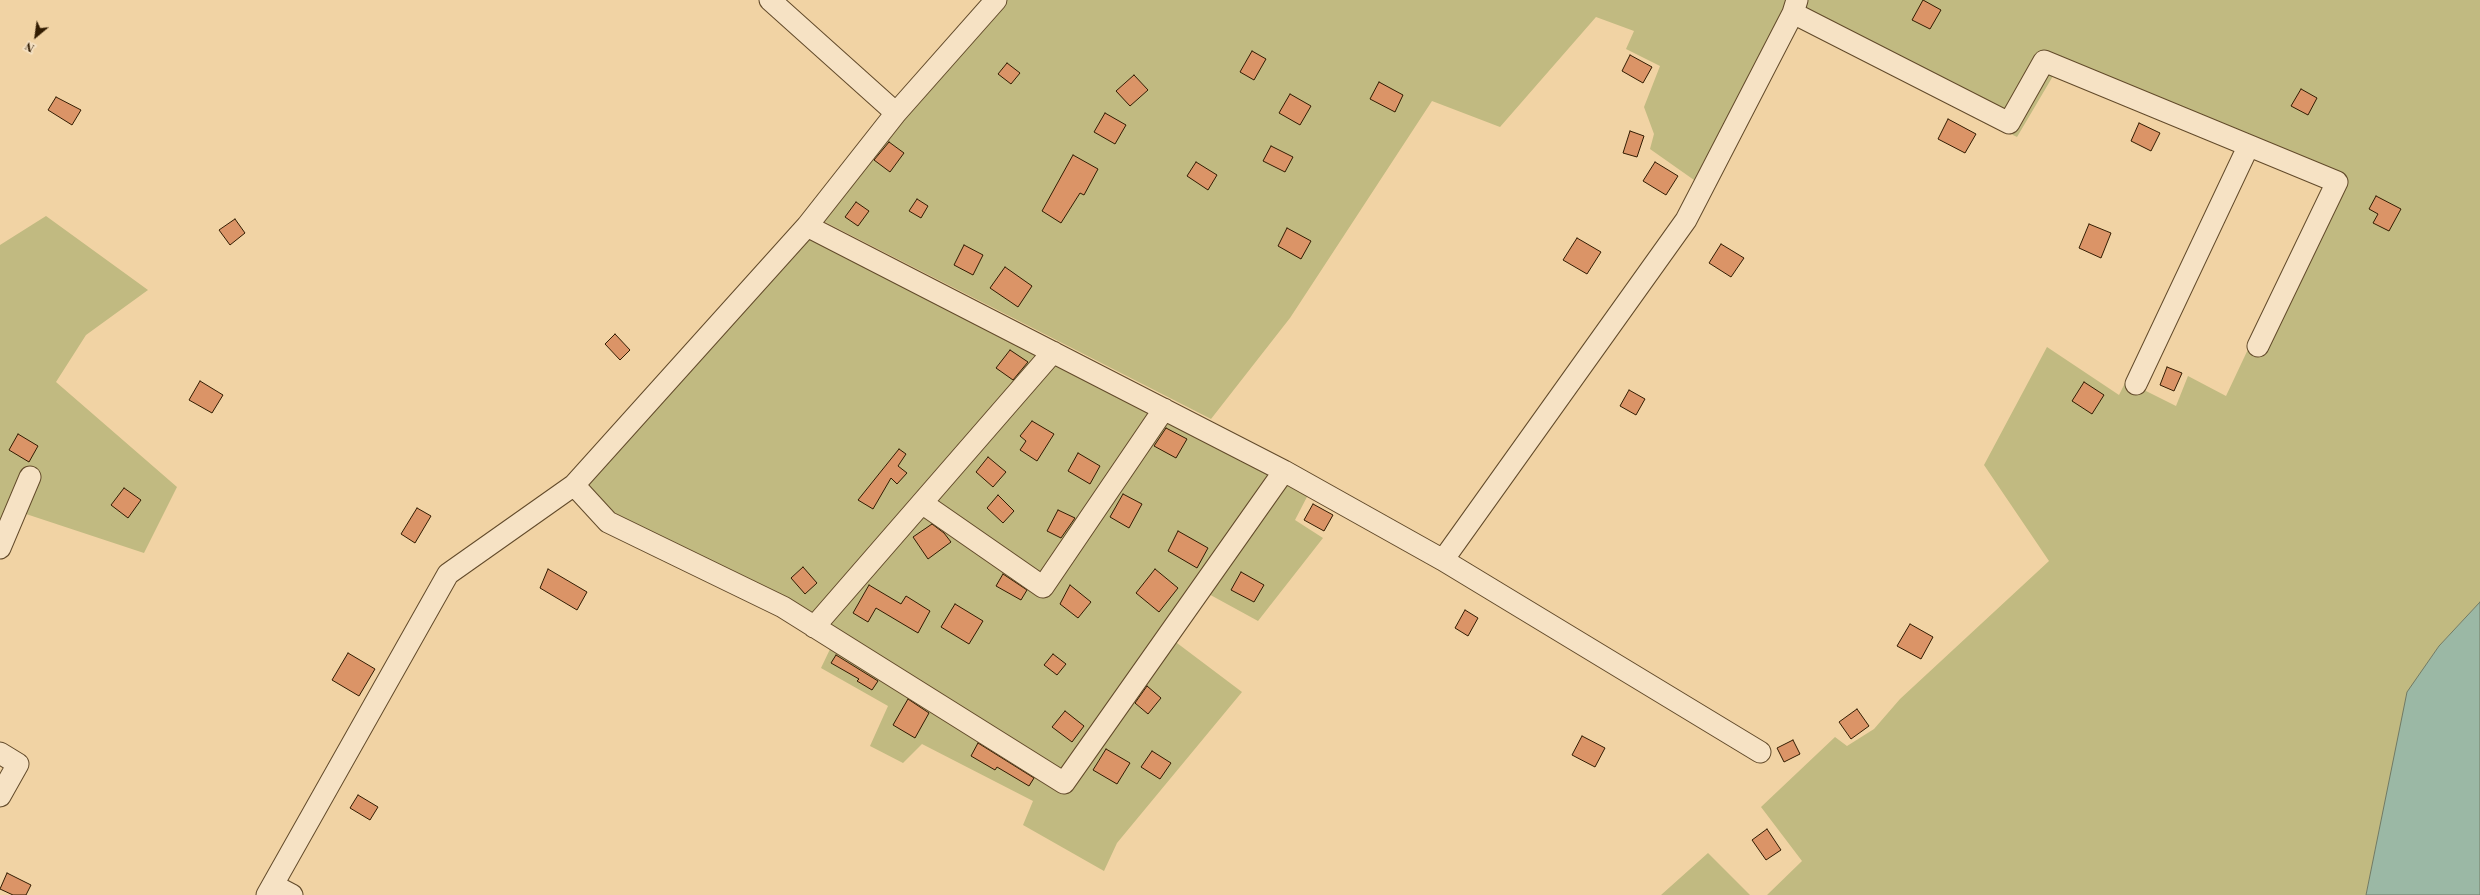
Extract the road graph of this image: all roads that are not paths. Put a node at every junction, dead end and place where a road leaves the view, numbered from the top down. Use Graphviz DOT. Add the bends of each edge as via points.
graph roads {
  1 [pos="770,0"];
  2 [pos="996,0"];
  3 [pos="1795,7"];
  4 [pos="896,114"];
  5 [pos="2248,147"];
  6 [pos="807,226"];
  7 [pos="2258,346"];
  8 [pos="1053,352"];
  9 [pos="2136,384"];
  10 [pos="1164,409"];
  11 [pos="1284,471"];
  12 [pos="30,477"];
  13 [pos="574,485"];
  14 [pos="922,503"];
  15 [pos="0,548"];
  16 [pos="1444,560"];
  17 [pos="814,627"];
  18 [pos="1760,752"];
  19 [pos="0,753"];
  20 [pos="0,796"];
  21 [pos="270,890"];
  22 [pos="292,895"];
  1 -- 4 [label="street"];
  2 -- 4 [label="street"];
  3 -- 5 [label="street" via="2009,123 2044,61"];
  3 -- 16 [label="street" via="1686,220"];
  4 -- 6 [label="street"];
  5 -- 7 [label="street" via="2337,182"];
  5 -- 9 [label="street"];
  6 -- 8 [label="street"];
  6 -- 13 [label="street"];
  8 -- 10 [label="street"];
  8 -- 14 [label="street"];
  10 -- 11 [label="street"];
  10 -- 14 [label="street" via="1043,586"];
  11 -- 16 [label="street"];
  11 -- 17 [label="street" via="1064,783"];
  12 -- 15 [label="street"];
  13 -- 17 [label="street" via="608,522 783,607"];
  13 -- 21 [label="street" via="448,574"];
  14 -- 17 [label="street"];
  16 -- 18 [label="street"];
  19 -- 20 [label="street" via="18,764"];
  21 -- 22 [label="street"];
}
